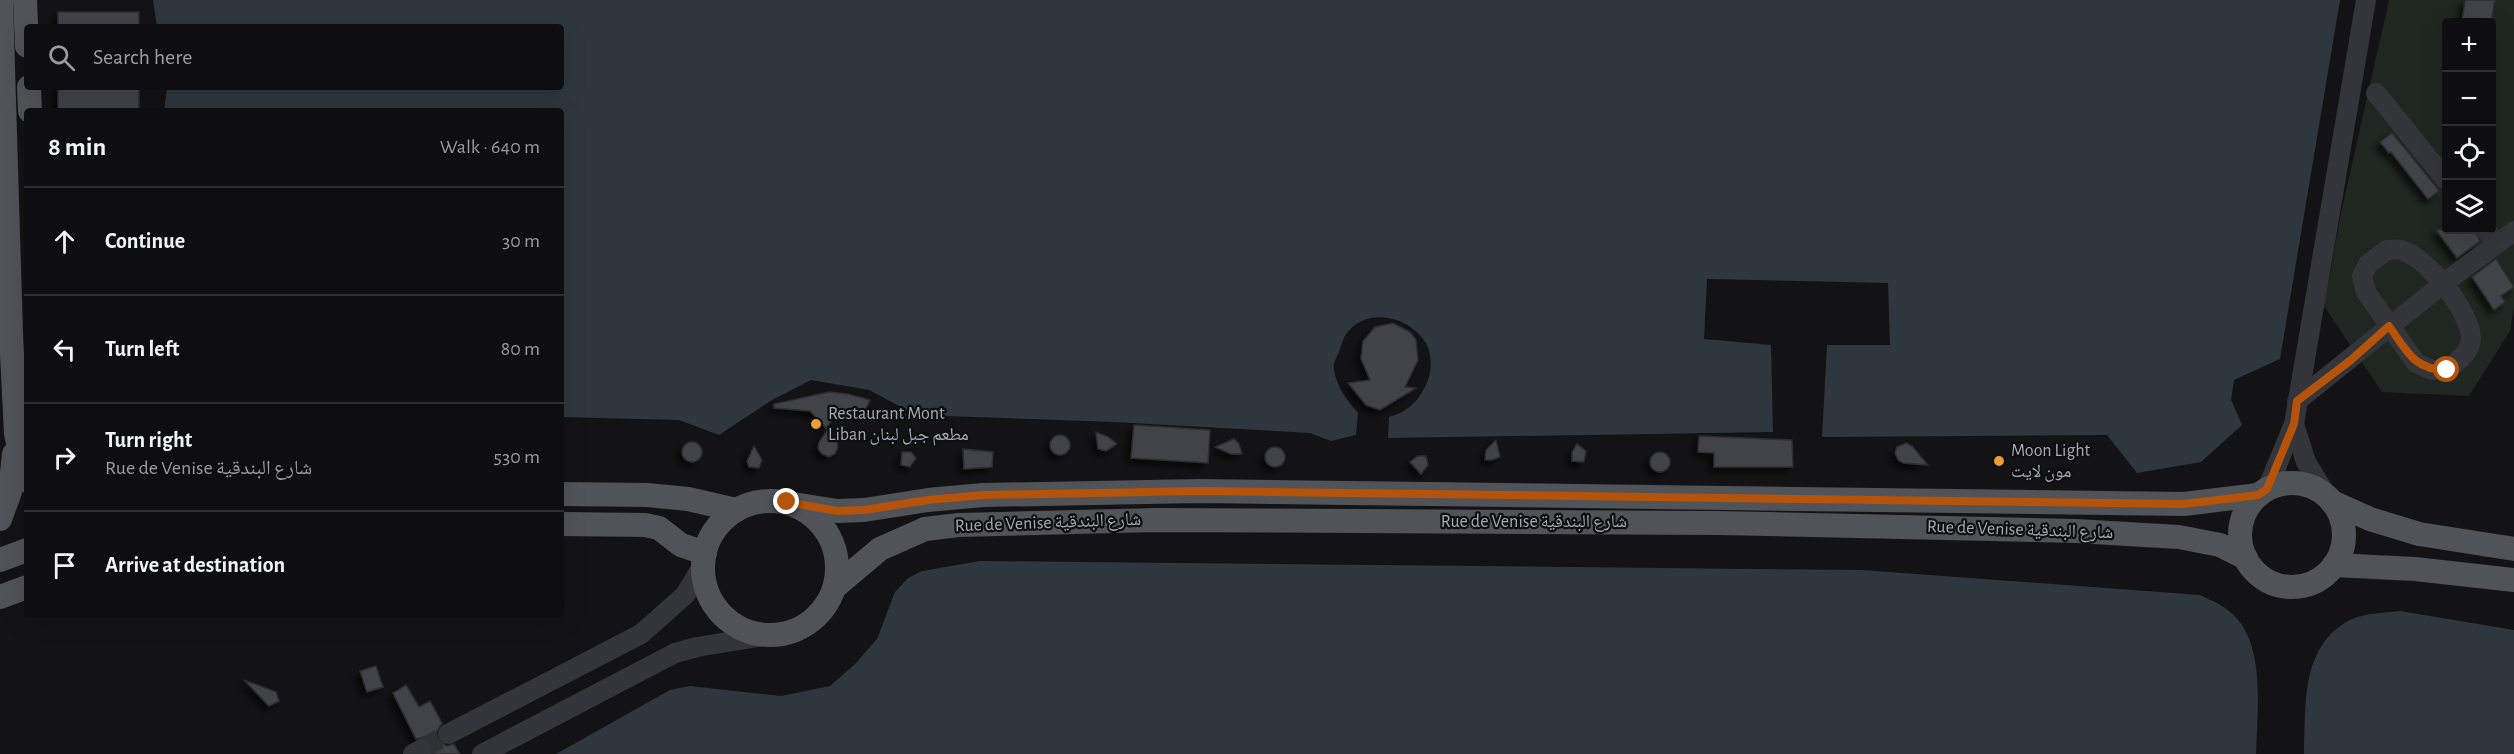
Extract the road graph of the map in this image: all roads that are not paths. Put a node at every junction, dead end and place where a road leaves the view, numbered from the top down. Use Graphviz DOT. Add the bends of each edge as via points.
graph roads {
  1 [pos="0,0"];
  2 [pos="25,0"];
  3 [pos="2366,0"];
  4 [pos="26,24"];
  5 [pos="29,90"];
  6 [pos="2376,93"];
  7 [pos="30,108"];
  8 [pos="2442,175"];
  9 [pos="2514,231"];
  10 [pos="2491,237"];
  11 [pos="2444,283"];
  12 [pos="2389,326"];
  13 [pos="2297,401"];
  14 [pos="2294,424"];
  15 [pos="16,434"];
  16 [pos="24,468"];
  17 [pos="2263,492"];
  18 [pos="564,494"];
  19 [pos="2330,500"];
  20 [pos="787,502"];
  21 [pos="736,510"];
  22 [pos="0,519"];
  23 [pos="564,524"];
  24 [pos="2514,549"];
  25 [pos="24,551"];
  26 [pos="2246,558"];
  27 [pos="704,559"];
  28 [pos="0,560"];
  29 [pos="2334,565"];
  30 [pos="2514,580"];
  31 [pos="24,581"];
  32 [pos="836,586"];
  33 [pos="12,593"];
  34 [pos="763,636"];
  35 [pos="448,734"];
  36 [pos="482,754"];
  1 -- 15 [label="main road"];
  2 -- 4 [label="main road"];
  3 -- 13 [label="street"];
  5 -- 7 [label="main road"];
  6 -- 8 [label="street"];
  9 -- 10 [label="street"];
  10 -- 11 [label="street"];
  11 -- 12 [label="street"];
  11 -- 12 [label="street" via="2414,256 2400,250 2387,250 2368,264 2362,276 2366,292"];
  11 -- 12 [label="street" via="2466,321 2471,338 2466,354 2447,370 2432,370 2416,363"];
  12 -- 13 [label="street"];
  13 -- 14 [label="street"];
  14 -- 17 [label="street"];
  14 -- 19 [label="street" via="2306,462"];
  15 -- 16 [label="main road"];
  15 -- 22 [label="main road" via="10,492"];
  17 -- 19 [label="main road" via="2299,483 2315,488"];
  17 -- 20 [label="main road, Rue de Venise شارع البندقية" via="2184,504 1200,491 983,495 837,511"];
  17 -- 26 [label="main road" via="2247,508 2241,524 2240,541"];
  18 -- 21 [label="main road" via="647,495"];
  19 -- 24 [label="main road" via="2370,519 2419,534"];
  19 -- 29 [label="main road" via="2344,534"];
  20 -- 21 [label="main road" via="770,500"];
  20 -- 32 [label="main road" via="807,511 823,525 834,544"];
  21 -- 27 [label="main road" via="721,521 711,536"];
  23 -- 27 [label="main road" via="624,523 659,528"];
  25 -- 28 [label="main road"];
  26 -- 29 [label="main road" via="2263,578 2291,587 2318,580"];
  26 -- 32 [label="main road, Rue de Venise شارع البندقية" via="2220,545 2179,537 2076,531 1719,523 1156,520 925,529 880,549"];
  27 -- 34 [label="main road" via="704,582 719,612 739,628"];
  27 -- 35 [label="street" via="685,595 641,634"];
  29 -- 30 [label="main road"];
  31 -- 33 [label="main road"];
  32 -- 34 [label="main road" via="828,605 800,630"];
  34 -- 36 [label="street" via="675,653"];
}
